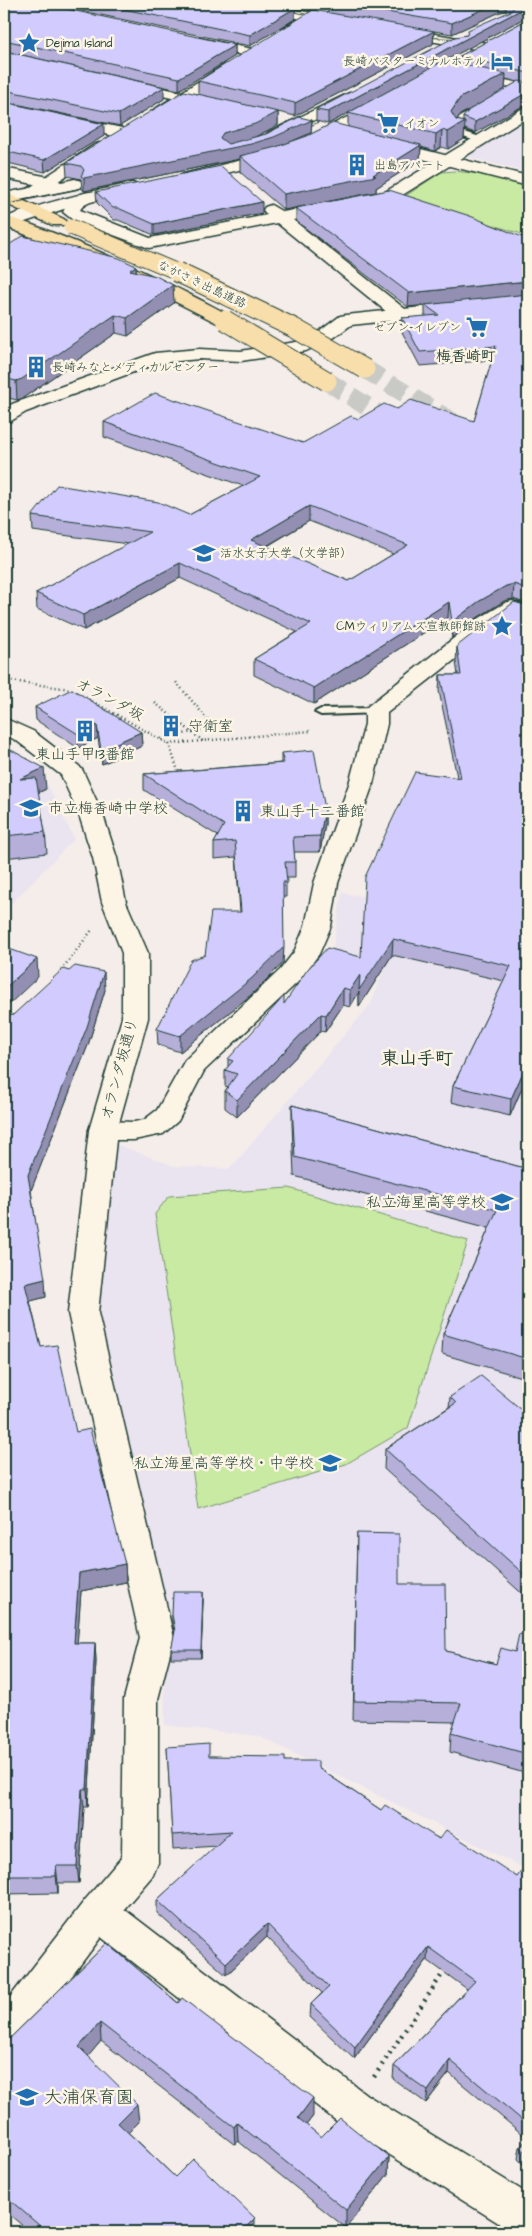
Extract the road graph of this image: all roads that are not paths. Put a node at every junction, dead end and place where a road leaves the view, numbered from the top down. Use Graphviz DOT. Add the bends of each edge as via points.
graph roads {
  1 [pos="244,4"];
  2 [pos="332,4"];
  3 [pos="311,17"];
  4 [pos="349,23"];
  5 [pos="378,28"];
  6 [pos="477,30"];
  7 [pos="501,38"];
  8 [pos="185,39"];
  9 [pos="454,41"];
  10 [pos="486,47"];
  11 [pos="433,52"];
  12 [pos="252,53"];
  13 [pos="469,56"];
  14 [pos="454,72"];
  15 [pos="522,72"];
  16 [pos="108,80"];
  17 [pos="525,88"];
  18 [pos="503,89"];
  19 [pos="360,91"];
  20 [pos="184,96"];
  21 [pos="393,97"];
  22 [pos="490,104"];
  23 [pos="222,105"];
  24 [pos="4,107"];
  25 [pos="528,111"];
  26 [pos="279,119"];
  27 [pos="298,123"];
  28 [pos="329,131"];
  29 [pos="122,133"];
  30 [pos="355,138"];
  31 [pos="480,140"];
  32 [pos="261,142"];
  33 [pos="372,142"];
  34 [pos="448,160"];
  35 [pos="225,169"];
  36 [pos="4,173"];
  37 [pos="177,179"];
  38 [pos="45,181"];
  39 [pos="528,181"];
  40 [pos="239,182"];
  41 [pos="148,185"];
  42 [pos="69,186"];
  43 [pos="89,189"];
  44 [pos="31,192"];
  45 [pos="390,196"];
  46 [pos="259,200"];
  47 [pos="408,202"];
  48 [pos="33,212"];
  49 [pos="4,213"];
  50 [pos="280,218"];
  51 [pos="50,236"];
  52 [pos="528,301"];
  53 [pos="399,313"];
  54 [pos="366,369"];
  55 [pos="327,381"];
  56 [pos="4,417"];
  57 [pos="528,614"];
  58 [pos="376,710"];
  59 [pos="321,712"];
  60 [pos="4,725"];
  61 [pos="102,1130"];
  62 [pos="98,1912"];
  63 [pos="4,2035"];
  64 [pos="528,2217"];
  1 -- 3 [label="street"];
  2 -- 3 [label="street"];
  3 -- 4 [label="street"];
  3 -- 12 [label="street"];
  5 -- 9 [label="street"];
  6 -- 9 [label="street"];
  7 -- 10 [label="street"];
  8 -- 12 [label="street"];
  9 -- 10 [label="street"];
  9 -- 11 [label="street"];
  10 -- 13 [label="street"];
  12 -- 20 [label="street"];
  14 -- 18 [label="street"];
  15 -- 18 [label="street"];
  16 -- 20 [label="street"];
  17 -- 18 [label="street"];
  19 -- 27 [label="street"];
  20 -- 23 [label="street"];
  20 -- 29 [label="street"];
  21 -- 28 [label="street"];
  22 -- 31 [label="lane" via="464,118 456,128 459,133"];
  24 -- 29 [label="street"];
  25 -- 31 [label="street"];
  26 -- 27 [label="street"];
  27 -- 28 [label="street"];
  27 -- 32 [label="street"];
  28 -- 30 [label="street"];
  28 -- 35 [label="street" via="289,152"];
  29 -- 38 [label="street"];
  31 -- 34 [label="street"];
  33 -- 34 [label="street"];
  34 -- 39 [label="street"];
  34 -- 45 [label="street"];
  35 -- 37 [label="street"];
  35 -- 40 [label="street"];
  36 -- 38 [label="street"];
  38 -- 42 [label="street"];
  38 -- 44 [label="street"];
  41 -- 43 [label="street"];
  42 -- 43 [label="street"];
  42 -- 44 [label="street"];
  43 -- 48 [label="street"];
  43 -- 50 [label="street" via="71,212 79,218 149,243"];
  44 -- 48 [label="highway"];
  44 -- 49 [label="street"];
  45 -- 47 [label="street"];
  45 -- 50 [label="street"];
  46 -- 50 [label="street"];
  48 -- 49 [label="street"];
  48 -- 49 [label="highway, ながさき出島道路"];
  48 -- 51 [label="highway, ながさき出島道路"];
  48 -- 54 [label="highway, ながさき出島道路, bridge" via="165,266 249,306"];
  49 -- 51 [label="highway"];
  50 -- 53 [label="street"];
  51 -- 55 [label="highway, ながさき出島道路, bridge" via="186,299 249,332"];
  52 -- 53 [label="street"];
  53 -- 56 [label="street" via="346,320 326,335 291,349 241,356 155,358 19,408"];
  57 -- 58 [label="street" via="512,607"];
  58 -- 59 [label="lane"];
  58 -- 61 [label="street" via="376,724 360,784 326,883 318,926 306,954 289,976 194,1066 168,1115 154,1128"];
  60 -- 61 [label="street, オランダ坂通り" via="25,736 71,771 91,815 105,858 114,902 135,953 135,1018"];
  61 -- 62 [label="street, オランダ坂通り" via="83,1313 157,1638 141,1699 140,1863"];
  62 -- 63 [label="street, オランダ坂通り"];
  62 -- 64 [label="street" via="353,2109"];
}
